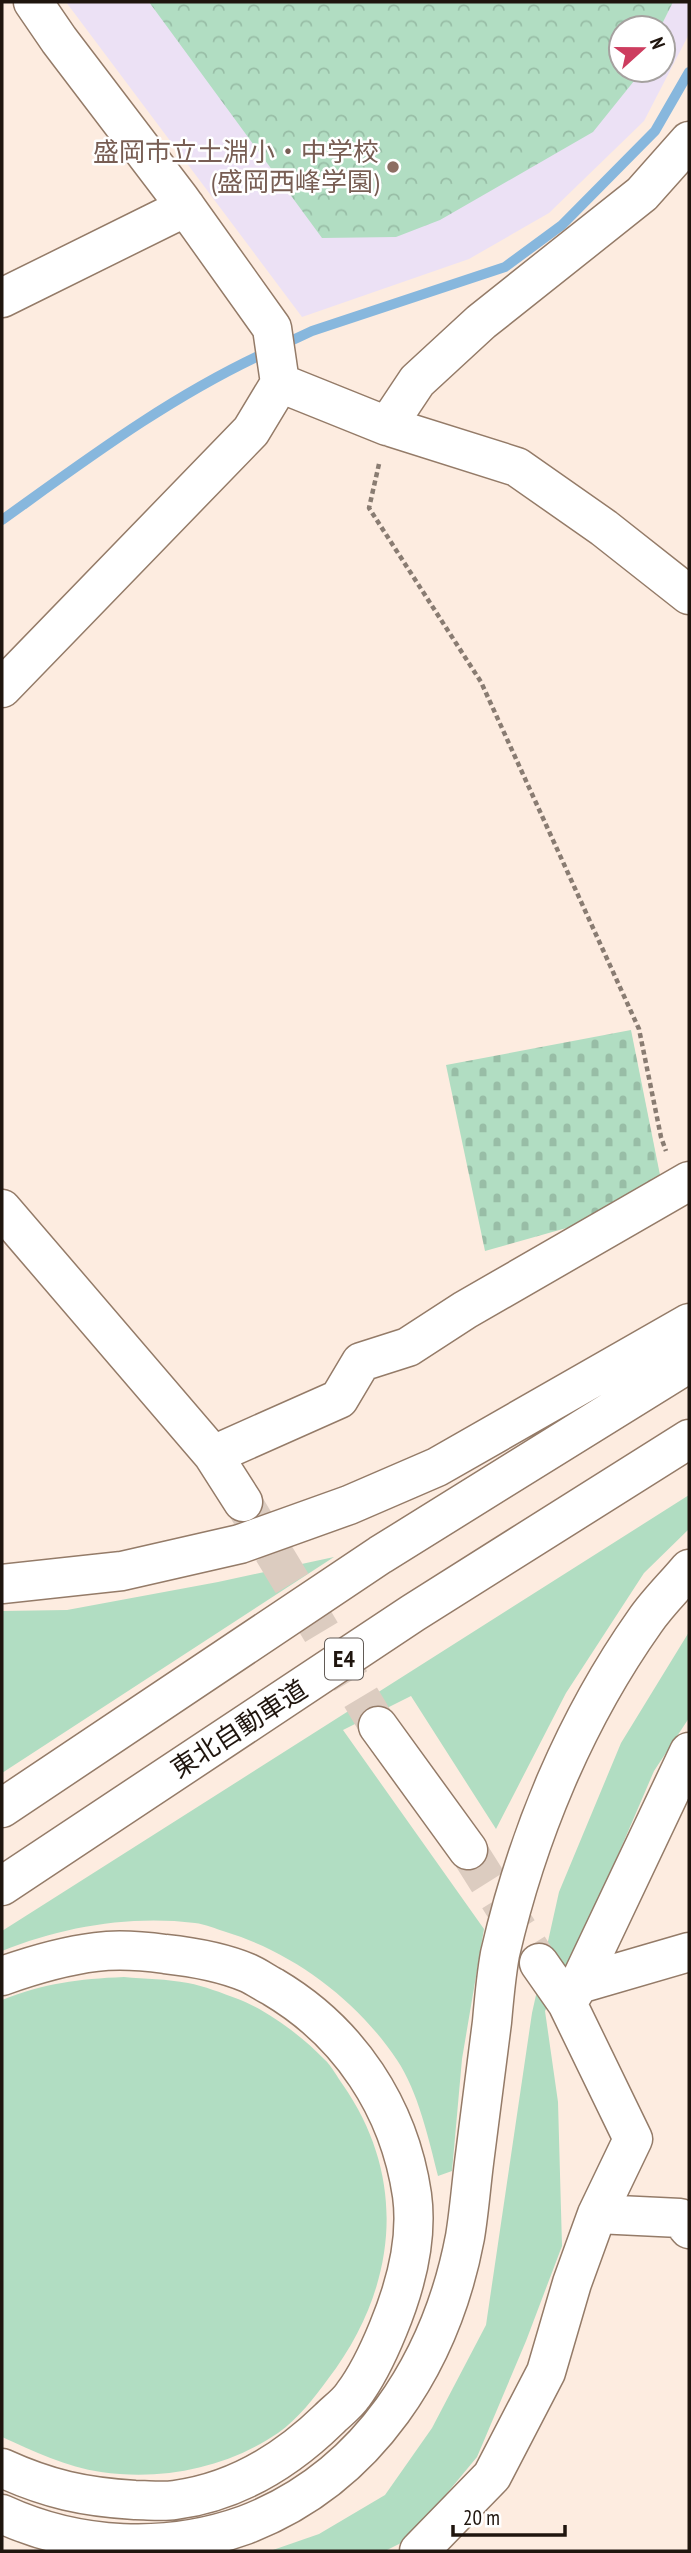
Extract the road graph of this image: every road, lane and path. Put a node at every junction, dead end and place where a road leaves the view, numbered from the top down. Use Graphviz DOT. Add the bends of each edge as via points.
graph roads {
  1 [pos="33,2"];
  2 [pos="689,141"];
  3 [pos="186,207"];
  4 [pos="2,298"];
  5 [pos="280,378"];
  6 [pos="387,426"];
  7 [pos="689,595"];
  8 [pos="2,688"];
  9 [pos="684,1184"];
  10 [pos="2,1209"];
  11 [pos="689,1323"];
  12 [pos="689,1363"];
  13 [pos="689,1439"];
  14 [pos="213,1455"];
  15 [pos="243,1502"];
  16 [pos="689,1569"];
  17 [pos="2,1584"];
  18 [pos="378,1726"];
  19 [pos="689,1752"];
  20 [pos="2,1808"];
  21 [pos="468,1850"];
  22 [pos="2,1886"];
  23 [pos="689,1952"];
  24 [pos="539,1963"];
  25 [pos="2,1976"];
  26 [pos="573,1993"];
  27 [pos="597,2214"];
  28 [pos="689,2230"];
  29 [pos="2,2468"];
  30 [pos="2,2514"];
  31 [pos="419,2551"];
  1 -- 3 [label="main road"];
  2 -- 6 [label="main road" via="642,194 481,322 416,381"];
  3 -- 4 [label="main road"];
  3 -- 5 [label="main road" via="272,328"];
  5 -- 6 [label="main road"];
  5 -- 8 [label="main road" via="251,431"];
  6 -- 7 [label="main road" via="517,467"];
  6 -- 9 [label="path" via="369,508 481,682 639,1029 661,1137"];
  9 -- 14 [label="main road" via="408,1347 360,1362 339,1399"];
  10 -- 14 [label="main road"];
  11 -- 17 [label="main road" via="437,1467 349,1505 240,1545 122,1571"];
  12 -- 20 [label="main road, E4" via="380,1555"];
  13 -- 22 [label="main road, 東北自動車道 / E4" via="413,1614"];
  14 -- 15 [label="main road"];
  16 -- 30 [label="main road" via="646,1619 609,1678 552,1789 500,1956 465,2238 444,2312 422,2365 387,2420 349,2462 309,2495 215,2537 171,2545 117,2545 25,2525"];
  18 -- 21 [label="main road"];
  19 -- 26 [label="main road"];
  23 -- 26 [label="main road"];
  24 -- 26 [label="main road"];
  25 -- 29 [label="main road" via="45,1961 98,1951 196,1957 249,1973 301,2004 345,2045 378,2092 401,2146 412,2196 411,2247 398,2304 379,2352 353,2396 307,2441 258,2474 218,2491 172,2501 94,2497 40,2485"];
  26 -- 27 [label="main road" via="633,2138"];
  27 -- 28 [label="main road" via="680,2218"];
  27 -- 31 [label="main road" via="546,2372 492,2476"];
}
